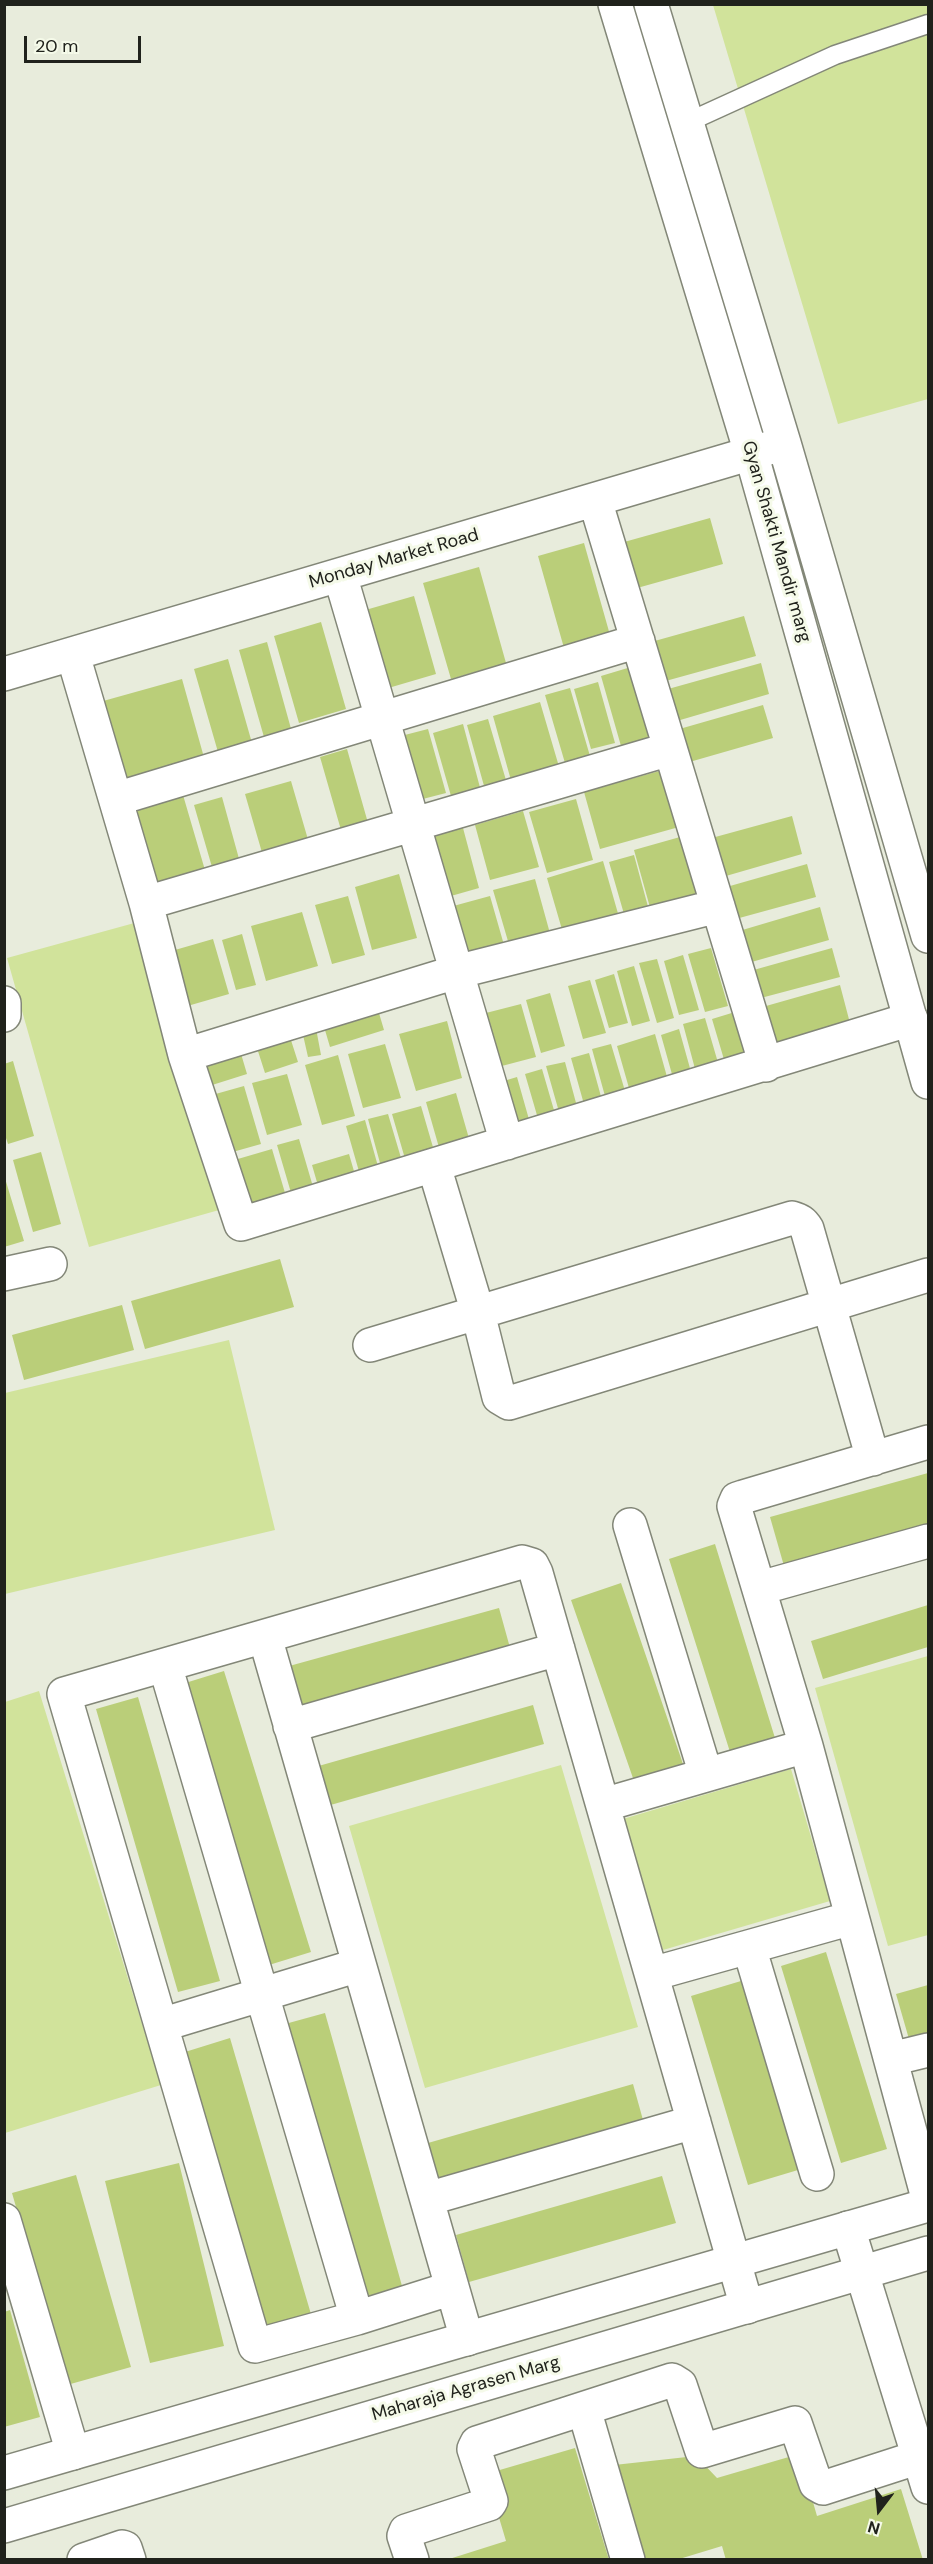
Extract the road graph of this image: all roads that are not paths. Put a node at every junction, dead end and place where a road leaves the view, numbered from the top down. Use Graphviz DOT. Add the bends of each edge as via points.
graph roads {
  1 [pos="615,4"];
  2 [pos="651,4"];
  3 [pos="928,24"];
  4 [pos="686,123"];
  5 [pos="784,443"];
  6 [pos="751,453"];
  7 [pos="595,500"];
  8 [pos="340,575"];
  9 [pos="638,641"];
  10 [pos="73,655"];
  11 [pos="4,674"];
  12 [pos="381,719"];
  13 [pos="670,749"];
  14 [pos="116,799"];
  15 [pos="412,825"];
  16 [pos="146,903"];
  17 [pos="717,906"];
  18 [pos="928,936"];
  19 [pos="456,972"];
  20 [pos="4,1003"];
  21 [pos="4,1015"];
  22 [pos="911,1019"];
  23 [pos="185,1055"];
  24 [pos="766,1065"];
  25 [pos="928,1082"];
  26 [pos="507,1143"];
  27 [pos="434,1166"];
  28 [pos="50,1264"];
  29 [pos="4,1274"];
  30 [pos="928,1275"];
  31 [pos="829,1306"];
  32 [pos="478,1313"];
  33 [pos="370,1345"];
  34 [pos="928,1442"];
  35 [pos="873,1459"];
  36 [pos="630,1525"];
  37 [pos="928,1540"];
  38 [pos="760,1588"];
  39 [pos="265,1637"];
  40 [pos="558,1649"];
  41 [pos="165,1665"];
  42 [pos="290,1725"];
  43 [pos="806,1746"];
  44 [pos="706,1775"];
  45 [pos="603,1805"];
  46 [pos="852,1918"];
  47 [pos="749,1947"];
  48 [pos="359,1965"];
  49 [pos="652,1974"];
  50 [pos="261,1995"];
  51 [pos="161,2025"];
  52 [pos="928,2050"];
  53 [pos="891,2059"];
  54 [pos="694,2122"];
  55 [pos="817,2174"];
  56 [pos="928,2198"];
  57 [pos="427,2199"];
  58 [pos="928,2205"];
  59 [pos="4,2220"];
  60 [pos="848,2228"];
  61 [pos="928,2253"];
  62 [pos="735,2261"];
  63 [pos="862,2273"];
  64 [pos="452,2288"];
  65 [pos="747,2307"];
  66 [pos="357,2318"];
  67 [pos="467,2339"];
  68 [pos="584,2409"];
  69 [pos="73,2453"];
  70 [pos="919,2457"];
  71 [pos="4,2473"];
  72 [pos="928,2487"];
  73 [pos="4,2526"];
  74 [pos="84,2559"];
  75 [pos="129,2559"];
  76 [pos="412,2559"];
  77 [pos="628,2559"];
  1 -- 6 [label="street, Gyan Shakti Mandir marg"];
  2 -- 4 [label="street, Gyan Shakti Mandir marg"];
  3 -- 4 [label="lane" via="835,55"];
  4 -- 5 [label="street, Gyan Shakti Mandir marg"];
  5 -- 6 [label="street, Monday Market Road"];
  5 -- 18 [label="street, Gyan Shakti Mandir marg"];
  6 -- 7 [label="street, Monday Market Road"];
  6 -- 22 [label="street, Gyan Shakti Mandir marg"];
  7 -- 8 [label="street, Monday Market Road"];
  7 -- 9 [label="street"];
  8 -- 10 [label="street, Monday Market Road"];
  8 -- 12 [label="street"];
  9 -- 12 [label="street"];
  9 -- 13 [label="street"];
  10 -- 11 [label="street, Monday Market Road"];
  10 -- 14 [label="street"];
  12 -- 14 [label="street"];
  12 -- 15 [label="street"];
  13 -- 15 [label="street"];
  13 -- 17 [label="street"];
  14 -- 16 [label="street"];
  15 -- 16 [label="street"];
  15 -- 19 [label="street"];
  16 -- 23 [label="street"];
  17 -- 19 [label="street"];
  17 -- 24 [label="street"];
  19 -- 23 [label="street"];
  19 -- 26 [label="street"];
  20 -- 21 [label="street"];
  22 -- 24 [label="street"];
  22 -- 25 [label="street, Gyan Shakti Mandir marg"];
  23 -- 27 [label="street" via="241,1224"];
  24 -- 26 [label="street"];
  26 -- 27 [label="street"];
  27 -- 32 [label="street"];
  28 -- 29 [label="street"];
  30 -- 31 [label="street"];
  31 -- 32 [label="street" via="807,1229 804,1223 792,1218"];
  31 -- 32 [label="street" via="508,1403 499,1397"];
  31 -- 35 [label="street"];
  32 -- 33 [label="street"];
  34 -- 35 [label="street"];
  35 -- 38 [label="street" via="737,1499 735,1511"];
  36 -- 44 [label="street"];
  37 -- 38 [label="street"];
  38 -- 43 [label="street"];
  39 -- 40 [label="street" via="522,1562 532,1565 536,1573"];
  39 -- 41 [label="street"];
  39 -- 42 [label="street"];
  40 -- 42 [label="street"];
  40 -- 45 [label="street"];
  41 -- 50 [label="street"];
  41 -- 51 [label="street" via="64,1694"];
  42 -- 48 [label="street"];
  43 -- 44 [label="street"];
  43 -- 46 [label="street"];
  44 -- 45 [label="street"];
  45 -- 49 [label="street"];
  46 -- 47 [label="street"];
  46 -- 53 [label="street"];
  47 -- 49 [label="street"];
  47 -- 55 [label="street"];
  48 -- 50 [label="street"];
  48 -- 57 [label="street"];
  49 -- 54 [label="street"];
  50 -- 51 [label="street"];
  50 -- 66 [label="street"];
  51 -- 66 [label="street" via="255,2346"];
  52 -- 53 [label="street"];
  53 -- 56 [label="street"];
  54 -- 57 [label="street"];
  54 -- 62 [label="street"];
  57 -- 64 [label="street"];
  58 -- 60 [label="street"];
  59 -- 69 [label="street"];
  60 -- 62 [label="street"];
  60 -- 63 [label="street"];
  61 -- 63 [label="street, Maharaja Agrasen Marg"];
  62 -- 65 [label="street"];
  62 -- 67 [label="street"];
  63 -- 65 [label="street, Maharaja Agrasen Marg"];
  63 -- 70 [label="street"];
  64 -- 66 [label="street"];
  64 -- 67 [label="street"];
  65 -- 73 [label="street, Maharaja Agrasen Marg"];
  67 -- 69 [label="street"];
  68 -- 70 [label="street" via="676,2381 700,2450 795,2423 820,2488"];
  68 -- 76 [label="street" via="477,2443 474,2449 489,2504 406,2531 404,2536"];
  68 -- 77 [label="street"];
  69 -- 71 [label="street"];
  70 -- 72 [label="street"];
  74 -- 75 [label="street" via="122,2547"];
}
